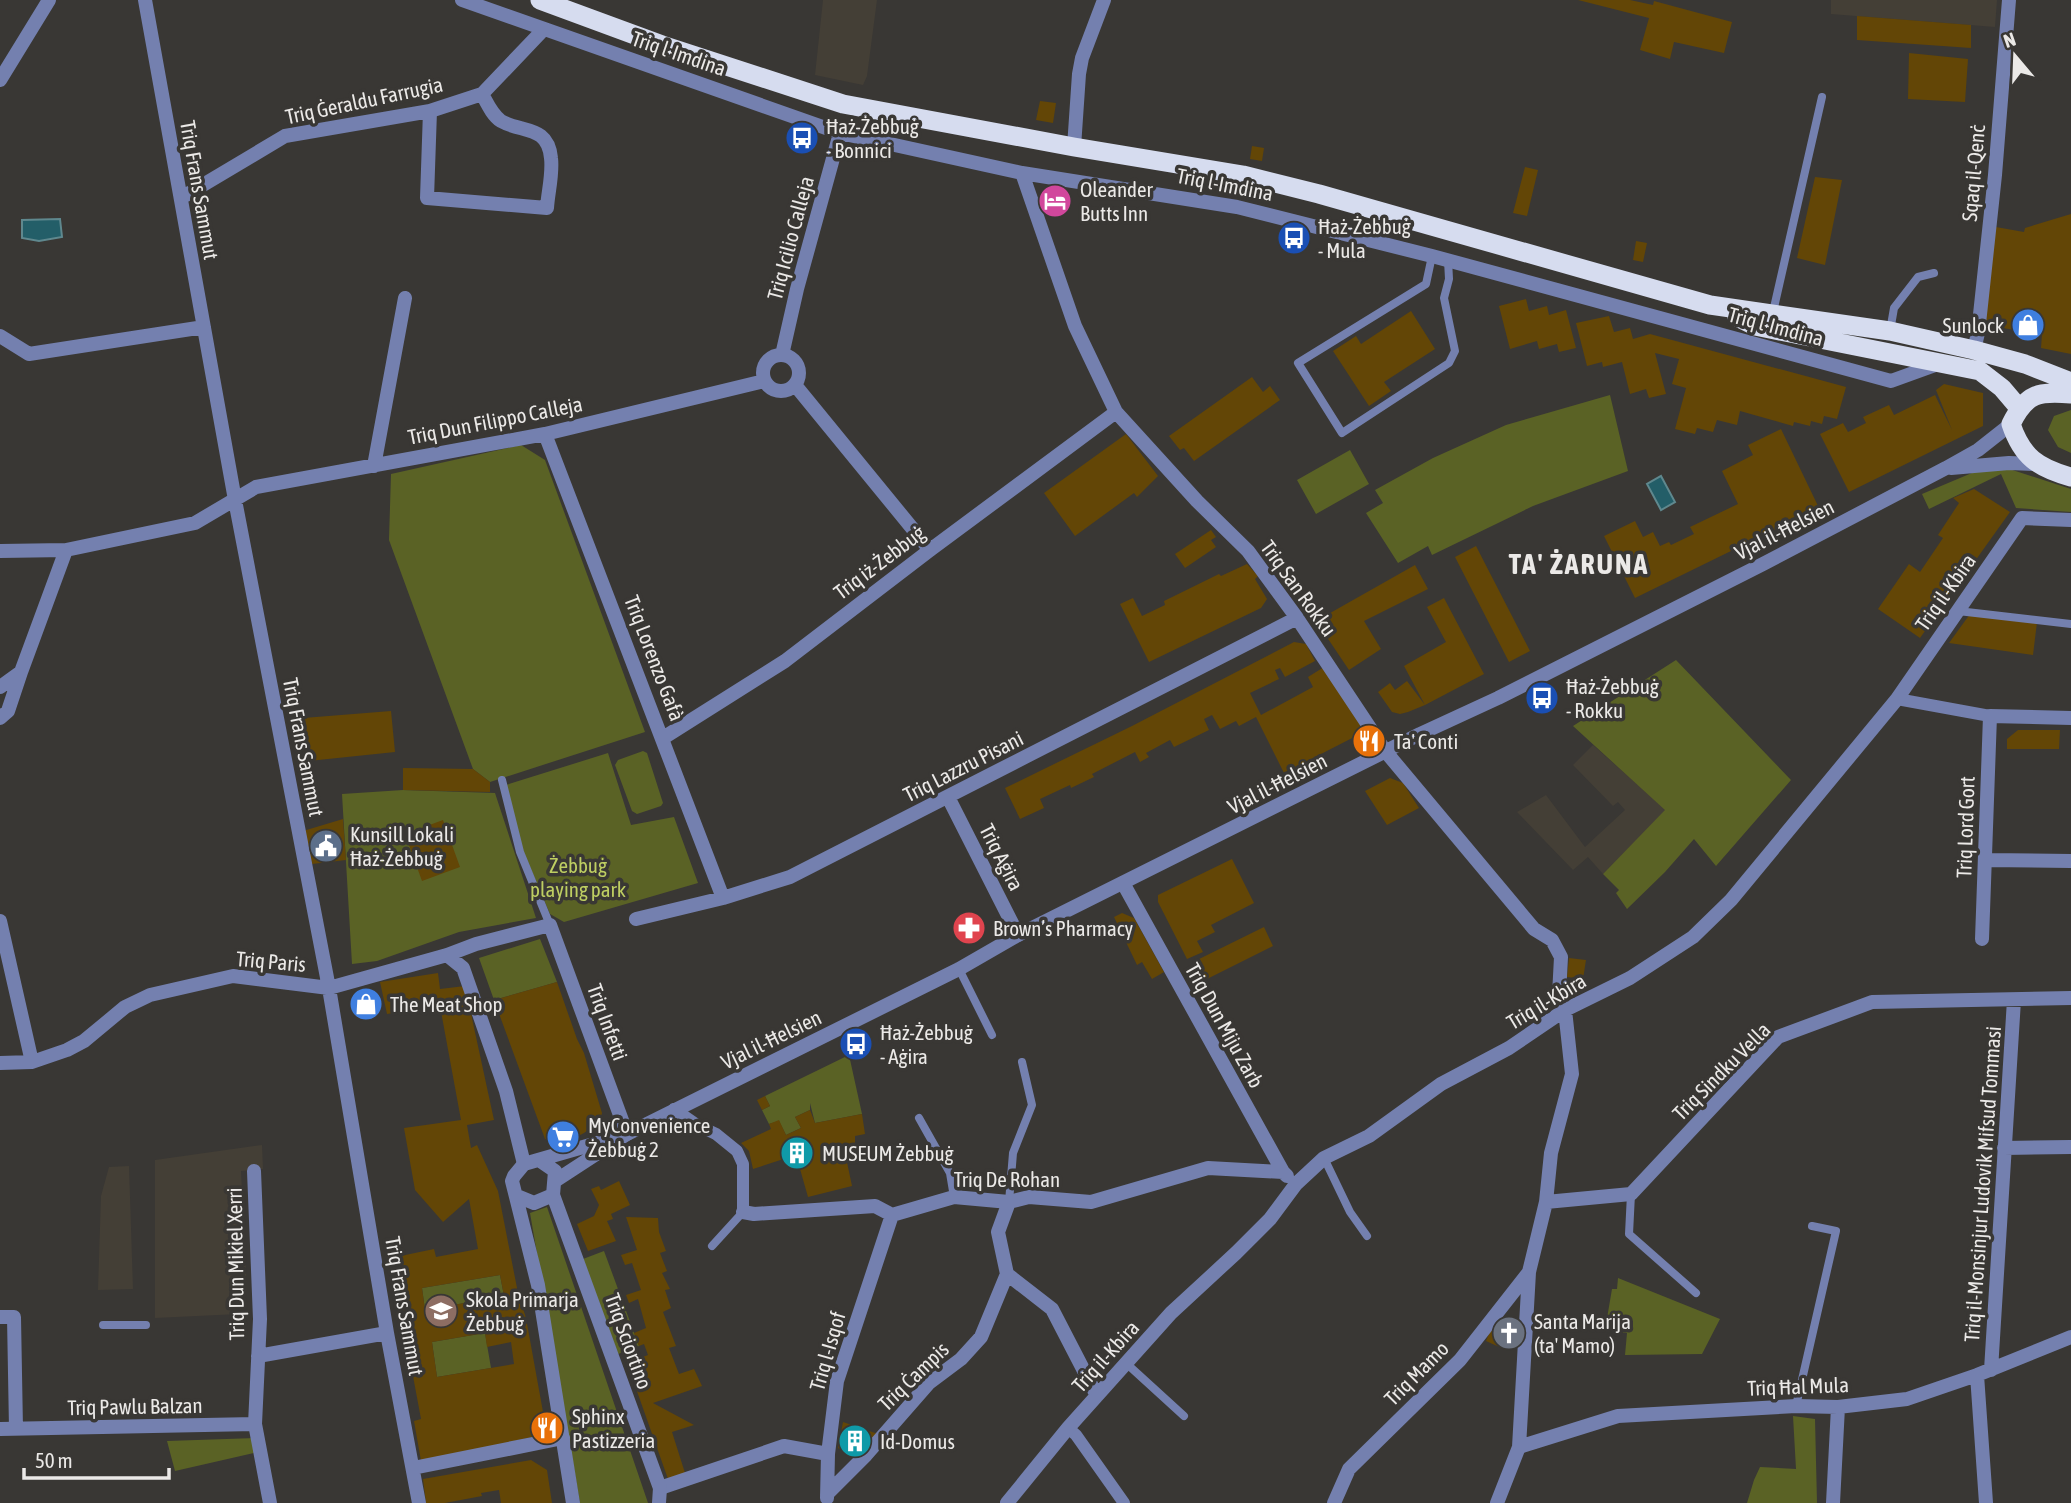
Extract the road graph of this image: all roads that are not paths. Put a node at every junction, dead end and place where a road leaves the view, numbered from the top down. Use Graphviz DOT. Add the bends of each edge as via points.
graph roads {
  1 [pos="49,0"];
  2 [pos="145,0"];
  3 [pos="462,0"];
  4 [pos="540,0"];
  5 [pos="1104,0"];
  6 [pos="2008,0"];
  7 [pos="544,29"];
  8 [pos="0,80"];
  9 [pos="482,94"];
  10 [pos="1822,97"];
  11 [pos="430,111"];
  12 [pos="840,133"];
  13 [pos="1074,147"];
  14 [pos="1022,173"];
  15 [pos="181,198"];
  16 [pos="1432,256"];
  17 [pos="1448,260"];
  18 [pos="1934,273"];
  19 [pos="405,298"];
  20 [pos="1710,305"];
  21 [pos="1773,316"];
  22 [pos="204,327"];
  23 [pos="1890,331"];
  24 [pos="0,336"];
  25 [pos="1974,350"];
  26 [pos="782,355"];
  27 [pos="1943,362"];
  28 [pos="764,381"];
  29 [pos="2071,382"];
  30 [pos="795,385"];
  31 [pos="2050,392"];
  32 [pos="2071,394"];
  33 [pos="1116,412"];
  34 [pos="2015,416"];
  35 [pos="545,434"];
  36 [pos="2037,464"];
  37 [pos="373,466"];
  38 [pos="1946,468"];
  39 [pos="2071,477"];
  40 [pos="235,500"];
  41 [pos="2071,520"];
  42 [pos="66,550"];
  43 [pos="930,550"];
  44 [pos="0,551"];
  45 [pos="1958,611"];
  46 [pos="1297,618"];
  47 [pos="2071,624"];
  48 [pos="21,672"];
  49 [pos="0,687"];
  50 [pos="1897,699"];
  51 [pos="1990,716"];
  52 [pos="0,718"];
  53 [pos="2071,718"];
  54 [pos="663,738"];
  55 [pos="1385,752"];
  56 [pos="502,780"];
  57 [pos="948,797"];
  58 [pos="1985,860"];
  59 [pos="2071,862"];
  60 [pos="1123,883"];
  61 [pos="723,898"];
  62 [pos="636,919"];
  63 [pos="0,921"];
  64 [pos="550,925"];
  65 [pos="1018,935"];
  66 [pos="1982,939"];
  67 [pos="447,955"];
  68 [pos="959,969"];
  69 [pos="329,988"];
  70 [pos="2071,998"];
  71 [pos="2014,1000"];
  72 [pos="1565,1010"];
  73 [pos="992,1035"];
  74 [pos="32,1062"];
  75 [pos="1022,1062"];
  76 [pos="0,1063"];
  77 [pos="674,1109"];
  78 [pos="919,1118"];
  79 [pos="627,1134"];
  80 [pos="2071,1147"];
  81 [pos="2004,1148"];
  82 [pos="1324,1158"];
  83 [pos="539,1160"];
  84 [pos="524,1164"];
  85 [pos="254,1171"];
  86 [pos="1283,1172"];
  87 [pos="1296,1184"];
  88 [pos="554,1188"];
  89 [pos="1631,1194"];
  90 [pos="517,1196"];
  91 [pos="954,1197"];
  92 [pos="1009,1202"];
  93 [pos="1546,1202"];
  94 [pos="743,1212"];
  95 [pos="892,1215"];
  96 [pos="1812,1226"];
  97 [pos="1367,1236"];
  98 [pos="712,1246"];
  99 [pos="1529,1272"];
  100 [pos="1007,1274"];
  101 [pos="1696,1293"];
  102 [pos="0,1317"];
  103 [pos="103,1325"];
  104 [pos="146,1325"];
  105 [pos="387,1333"];
  106 [pos="2071,1337"];
  107 [pos="258,1356"];
  108 [pos="1127,1364"];
  109 [pos="1991,1370"];
  110 [pos="1977,1375"];
  111 [pos="1097,1396"];
  112 [pos="1796,1406"];
  113 [pos="1838,1407"];
  114 [pos="1184,1416"];
  115 [pos="255,1424"];
  116 [pos="1068,1428"];
  117 [pos="0,1429"];
  118 [pos="16,1429"];
  119 [pos="563,1438"];
  120 [pos="1519,1447"];
  121 [pos="828,1454"];
  122 [pos="413,1468"];
  123 [pos="660,1488"];
  124 [pos="827,1499"];
  125 [pos="270,1503"];
  126 [pos="419,1503"];
  127 [pos="573,1503"];
  128 [pos="659,1503"];
  129 [pos="1007,1503"];
  130 [pos="1124,1503"];
  131 [pos="1334,1503"];
  132 [pos="1497,1503"];
  133 [pos="1833,1503"];
  134 [pos="1986,1503"];
  1 -- 8 [label="street"];
  2 -- 15 [label="street, Triq Frans Sammut"];
  3 -- 7 [label="street, Triq l-Imdina"];
  4 -- 13 [label="highway, Triq l-Imdina" via="843,104"];
  5 -- 13 [label="street" via="1081,66"];
  6 -- 25 [label="street, Sqaq il-Qenċ" via="1995,175"];
  7 -- 9 [label="street, Triq Ġeraldu Farrugia"];
  7 -- 12 [label="street, Triq l-Imdina"];
  9 -- 11 [label="street, Triq Ġeraldu Farrugia"];
  9 -- 11 [label="street" via="499,120 544,139 551,158 547,208 428,198"];
  10 -- 21 [label="lane"];
  11 -- 15 [label="street, Triq Ġeraldu Farrugia" via="285,135"];
  12 -- 14 [label="street, Triq l-Imdina"];
  12 -- 26 [label="street, Triq Icilio Calleja"];
  13 -- 20 [label="highway, Triq l-Imdina" via="1243,175"];
  14 -- 16 [label="street, Triq l-Imdina" via="1237,207"];
  14 -- 33 [label="street, Triq San Rokku" via="1075,326"];
  15 -- 22 [label="street, Triq Frans Sammut"];
  16 -- 17 [label="street, Triq l-Imdina"];
  16 -- 17 [label="lane" via="1426,284 1298,363 1342,433 1449,363 1455,351 1444,298"];
  17 -- 27 [label="street, Triq l-Imdina" via="1891,380"];
  18 -- 23 [label="lane" via="1918,277 1894,308"];
  19 -- 37 [label="street"];
  20 -- 21 [label="highway, Triq l-Imdina"];
  20 -- 27 [label="highway, Triq l-Imdina" via="1755,326"];
  21 -- 23 [label="highway, Triq l-Imdina"];
  22 -- 24 [label="street" via="29,354"];
  22 -- 40 [label="street, Triq Frans Sammut"];
  23 -- 25 [label="highway, Triq l-Imdina"];
  25 -- 29 [label="highway, Triq l-Imdina"];
  25 -- 31 [label="highway, Triq l-Imdina"];
  26 -- 28 [label="street" via="765,363"];
  26 -- 30 [label="street" via="798,367"];
  27 -- 34 [label="highway, Triq l-Imdina" via="1980,371 2002,388"];
  28 -- 30 [label="street" via="778,391"];
  28 -- 35 [label="street, Triq Dun Filippo Calleja"];
  30 -- 43 [label="street"];
  31 -- 32 [label="highway, Triq l-Imdina"];
  31 -- 34 [label="highway" via="2038,395"];
  33 -- 43 [label="street, Triq iż-Żebbuġ"];
  33 -- 46 [label="street, Triq San Rokku" via="1248,551"];
  34 -- 36 [label="highway, Triq l-Imdina" via="2016,440"];
  34 -- 38 [label="street, Vjal il-Ħelsien" via="1978,450"];
  35 -- 37 [label="street, Triq Dun Filippo Calleja"];
  35 -- 54 [label="street, Triq Lorenzo Gafà"];
  36 -- 38 [label="street, Vjal il-Ħelsien"];
  36 -- 39 [label="highway, Triq l-Imdina"];
  37 -- 40 [label="street, Triq Dun Filippo Calleja" via="256,487"];
  38 -- 55 [label="street, Vjal il-Ħelsien"];
  40 -- 42 [label="street, Triq Dun Filippo Calleja" via="195,523"];
  40 -- 69 [label="street, Triq Frans Sammut"];
  41 -- 45 [label="street, Triq il-Kbira" via="2022,518"];
  42 -- 44 [label="street, Triq Dun Filippo Calleja"];
  42 -- 48 [label="street"];
  43 -- 54 [label="street, Triq iż-Żebbuġ" via="785,661"];
  45 -- 47 [label="lane"];
  45 -- 50 [label="street, Triq il-Kbira"];
  46 -- 55 [label="street, Triq San Rokku"];
  46 -- 57 [label="street, Triq Lazzru Pisani"];
  48 -- 49 [label="street"];
  48 -- 52 [label="street" via="8,711"];
  50 -- 51 [label="street"];
  50 -- 72 [label="street, Triq il-Kbira" via="1731,900 1693,937 1630,978"];
  51 -- 53 [label="street"];
  51 -- 58 [label="street, Triq Lord Gort"];
  54 -- 61 [label="street, Triq Lorenzo Gafà"];
  55 -- 60 [label="street, Vjal il-Ħelsien"];
  55 -- 72 [label="street, Triq San Rokku" via="1534,929 1552,940 1561,957 1559,995"];
  56 -- 64 [label="lane" via="520,852"];
  57 -- 61 [label="street, Triq Lazzru Pisani" via="790,877"];
  57 -- 65 [label="street, Triq Aġira"];
  58 -- 59 [label="street"];
  58 -- 66 [label="street, Triq Lord Gort"];
  60 -- 65 [label="street, Vjal il-Ħelsien"];
  60 -- 86 [label="street, Triq Dun Miju Zarb"];
  61 -- 62 [label="street, Triq Lazzru Pisani"];
  63 -- 74 [label="street"];
  64 -- 67 [label="street, Triq Paris"];
  64 -- 79 [label="street, Triq Infetti"];
  65 -- 68 [label="street, Vjal il-Ħelsien"];
  67 -- 69 [label="street, Triq Paris"];
  67 -- 84 [label="street" via="463,968 506,1091"];
  68 -- 73 [label="lane"];
  68 -- 77 [label="street, Vjal il-Ħelsien"];
  69 -- 74 [label="street, Triq Paris" via="233,976 150,995 125,1007 84,1041"];
  69 -- 105 [label="street, Triq Frans Sammut"];
  70 -- 71 [label="street, Triq Sindku Vella"];
  71 -- 81 [label="street, Triq il-Monsinjur Ludovik Mifsud Tommasi"];
  71 -- 89 [label="street, Triq Sindku Vella" via="1872,1002 1778,1037"];
  72 -- 82 [label="street, Triq il-Kbira" via="1509,1048 1441,1084 1369,1136"];
  72 -- 93 [label="street, Triq Mamo" via="1572,1074 1551,1153"];
  74 -- 76 [label="street, Triq Paris"];
  75 -- 92 [label="lane" via="1032,1105 1013,1153"];
  77 -- 79 [label="street, Vjal il-Ħelsien"];
  77 -- 94 [label="street" via="737,1151 743,1164"];
  78 -- 91 [label="lane" via="950,1173"];
  79 -- 83 [label="street, Vjal il-Ħelsien"];
  79 -- 88 [label="street, Vjal il-Ħelsien"];
  80 -- 81 [label="street"];
  81 -- 109 [label="street, Triq il-Monsinjur Ludovik Mifsud Tommasi"];
  82 -- 87 [label="street, Triq il-Kbira"];
  82 -- 97 [label="lane"];
  83 -- 84 [label="street"];
  83 -- 88 [label="street, Triq Sciortino" via="555,1171"];
  84 -- 90 [label="street" via="512,1181"];
  85 -- 107 [label="street, Triq Dun Mikiel Xerri"];
  86 -- 87 [label="street, Triq Dun Miju Zarb"];
  86 -- 92 [label="street, Triq De Rohan" via="1208,1168 1091,1202 1029,1197"];
  87 -- 108 [label="street, Triq il-Kbira" via="1270,1219 1171,1313"];
  88 -- 90 [label="street" via="534,1203"];
  88 -- 123 [label="street, Triq Sciortino"];
  89 -- 93 [label="street"];
  89 -- 101 [label="lane" via="1629,1234"];
  90 -- 119 [label="street" via="538,1285"];
  91 -- 92 [label="street, Triq De Rohan"];
  91 -- 95 [label="street, Triq De Rohan"];
  92 -- 100 [label="street" via="998,1232"];
  93 -- 99 [label="street, Triq Mamo"];
  94 -- 95 [label="street, Triq De Rohan" via="875,1206"];
  94 -- 98 [label="lane"];
  95 -- 121 [label="street, Triq l-Isqof" via="837,1381"];
  96 -- 112 [label="lane" via="1836,1231"];
  99 -- 120 [label="street, Triq Mamo"];
  99 -- 131 [label="street, Triq Mamo" via="1460,1360 1349,1469"];
  100 -- 111 [label="street" via="1052,1309"];
  100 -- 124 [label="street, Triq Ċampis" via="981,1337 929,1383"];
  102 -- 118 [label="street" via="14,1317"];
  103 -- 104 [label="lane"];
  105 -- 107 [label="street, Triq Dun Mikiel Xerri"];
  105 -- 122 [label="street, Triq Frans Sammut"];
  106 -- 109 [label="street, Triq Ħal Mula"];
  107 -- 115 [label="street, Triq Dun Mikiel Xerri"];
  108 -- 111 [label="street, Triq il-Kbira"];
  108 -- 114 [label="lane"];
  109 -- 110 [label="street, Triq Ħal Mula"];
  110 -- 113 [label="street, Triq Ħal Mula" via="1906,1399"];
  110 -- 134 [label="street"];
  111 -- 116 [label="street, Triq il-Kbira"];
  112 -- 113 [label="street, Triq Ħal Mula"];
  112 -- 120 [label="street, Triq Ħal Mula" via="1618,1416"];
  113 -- 133 [label="street"];
  115 -- 118 [label="street, Triq Pawlu Balzan"];
  115 -- 125 [label="street, Triq Dun Mikiel Xerri"];
  116 -- 129 [label="street, Triq il-Kbira"];
  116 -- 130 [label="street"];
  117 -- 118 [label="street, Triq Pawlu Balzan"];
  119 -- 122 [label="street"];
  119 -- 127 [label="street"];
  120 -- 132 [label="street, Triq Mamo"];
  121 -- 123 [label="street" via="784,1446"];
  121 -- 124 [label="street, Triq l-Isqof"];
  122 -- 126 [label="street, Triq Frans Sammut"];
  123 -- 128 [label="street, Triq Sciortino"];
}
